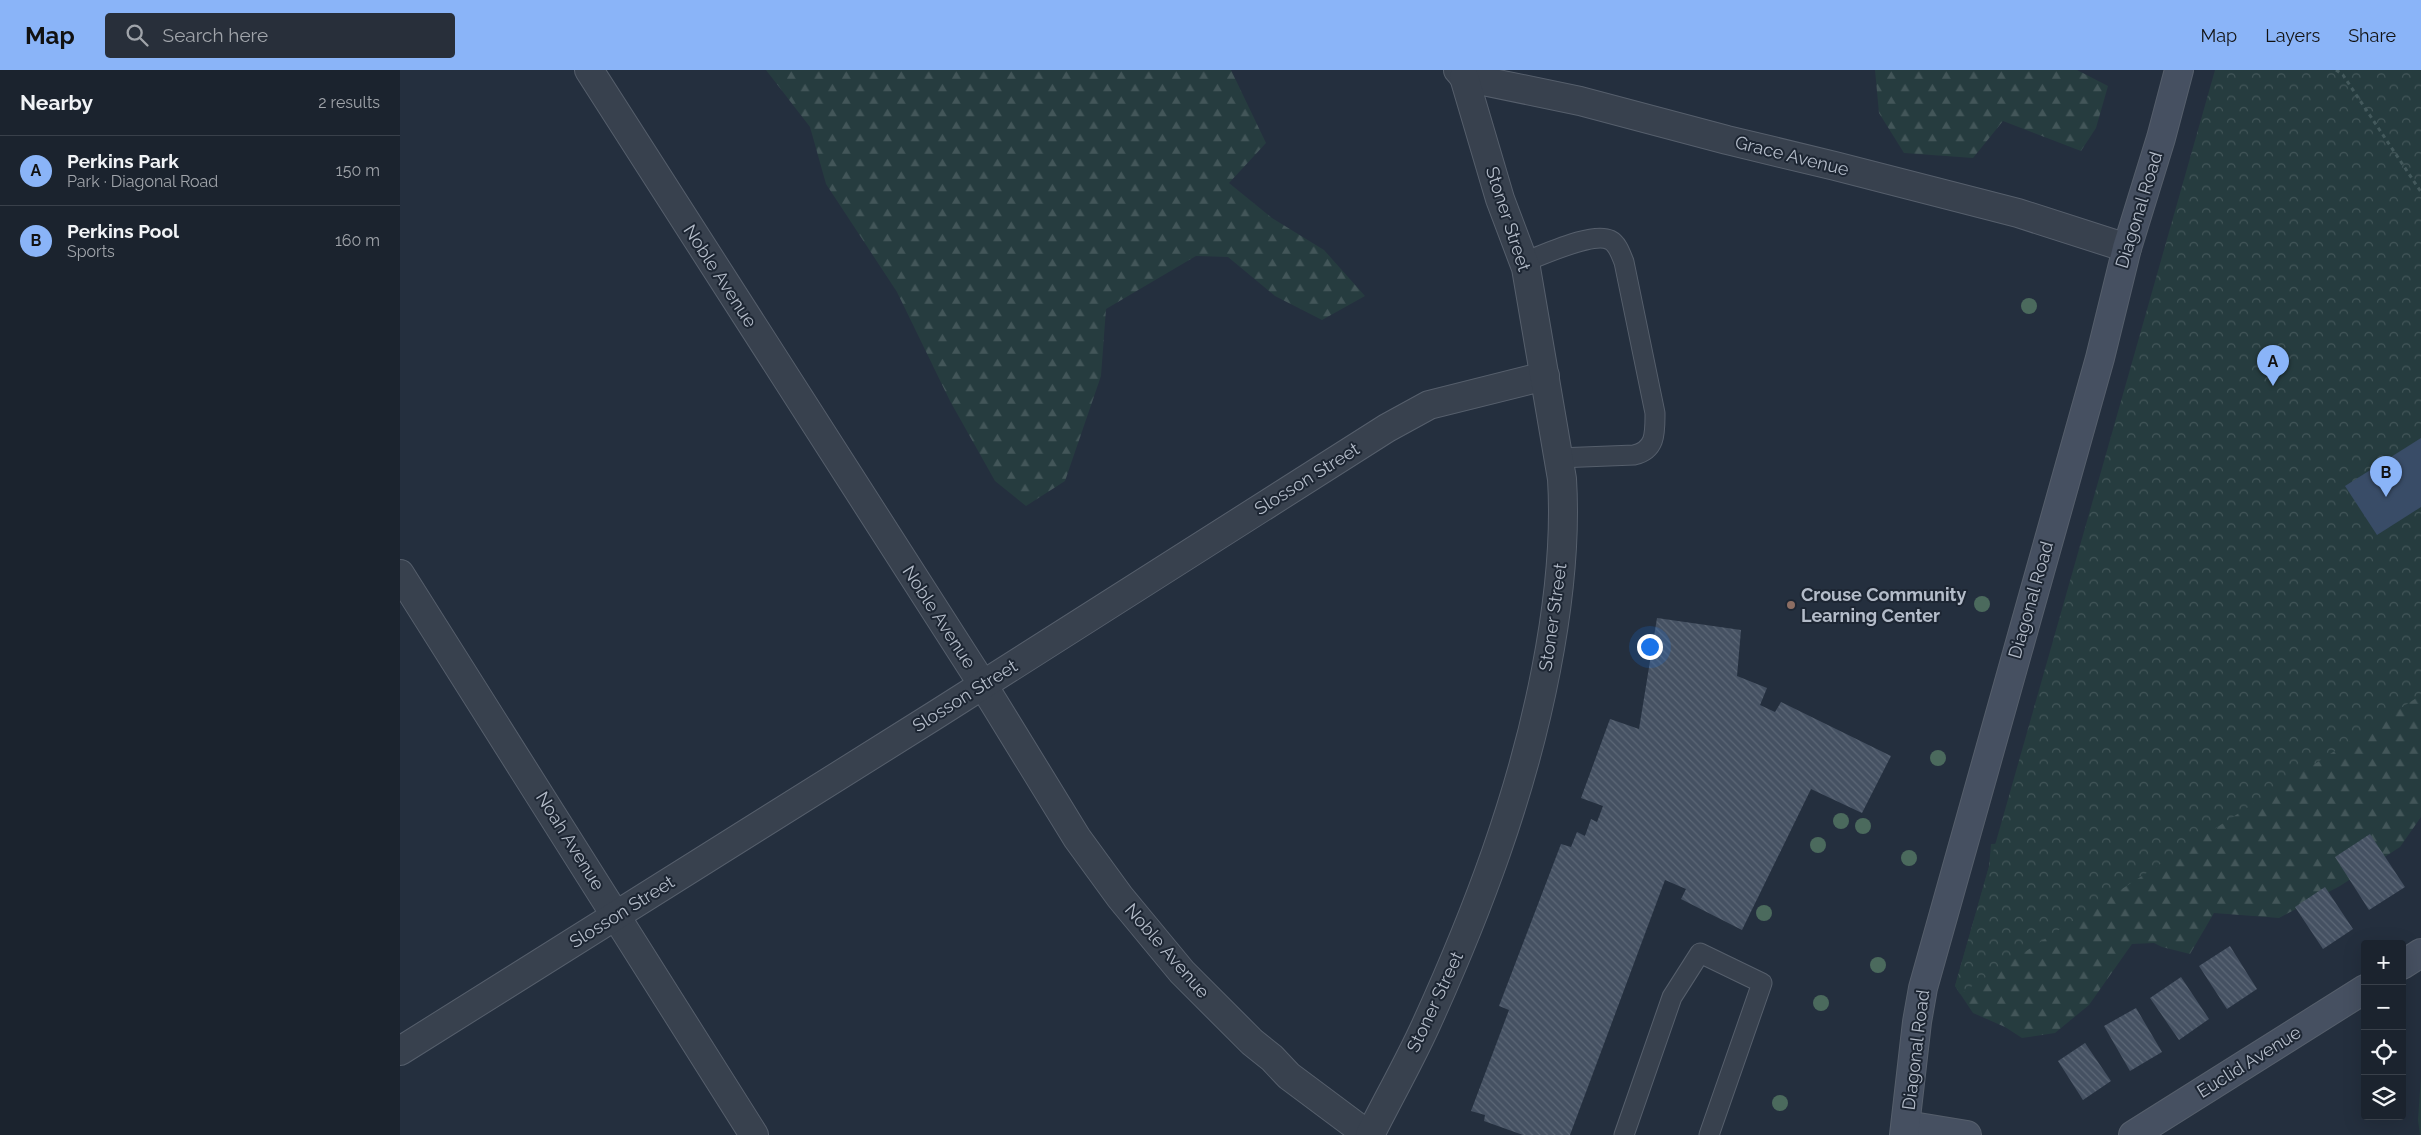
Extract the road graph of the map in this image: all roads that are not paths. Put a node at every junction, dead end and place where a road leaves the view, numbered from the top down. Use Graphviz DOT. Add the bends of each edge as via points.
graph roads {
  1 [pos="588,70"];
  2 [pos="2179,70"];
  3 [pos="1461,74"];
  4 [pos="2127,248"];
  5 [pos="1523,262"];
  6 [pos="1545,376"];
  7 [pos="1558,458"];
  8 [pos="400,574"];
  9 [pos="983,685"];
  10 [pos="617,915"];
  11 [pos="2421,953"];
  12 [pos="2406,962"];
  13 [pos="2361,992"];
  14 [pos="400,1051"];
  15 [pos="1905,1130"];
  16 [pos="754,1135"];
  17 [pos="1369,1135"];
  18 [pos="1624,1135"];
  19 [pos="1708,1135"];
  20 [pos="1967,1135"];
  21 [pos="2133,1135"];
  1 -- 9 [label="street, Noble Avenue"];
  2 -- 4 [label="street, Diagonal Road"];
  3 -- 4 [label="street, Grace Avenue" via="1580,101 2018,213"];
  3 -- 5 [label="street, Stoner Street"];
  4 -- 15 [label="street, Diagonal Road" via="2100,358 1923,988"];
  5 -- 6 [label="street, Stoner Street"];
  5 -- 7 [label="lane" via="1597,238 1610,240 1619,248 1655,413 1652,444 1645,452"];
  6 -- 7 [label="street, Stoner Street"];
  6 -- 9 [label="street, Slosson Street" via="1429,405"];
  7 -- 17 [label="street, Stoner Street" via="1563,502 1559,590 1538,712 1522,776 1471,922 1424,1029"];
  8 -- 10 [label="street, Noah Avenue"];
  9 -- 10 [label="street, Slosson Street"];
  9 -- 17 [label="street, Noble Avenue" via="1078,838 1120,897 1182,972 1289,1076"];
  10 -- 14 [label="street, Slosson Street"];
  10 -- 16 [label="street, Noah Avenue" via="672,1009"];
  11 -- 12 [label="street"];
  13 -- 21 [label="street, Euclid Avenue"];
  15 -- 20 [label="street"];
  18 -- 19 [label="lane" via="1672,997 1700,953 1762,983"];
}
